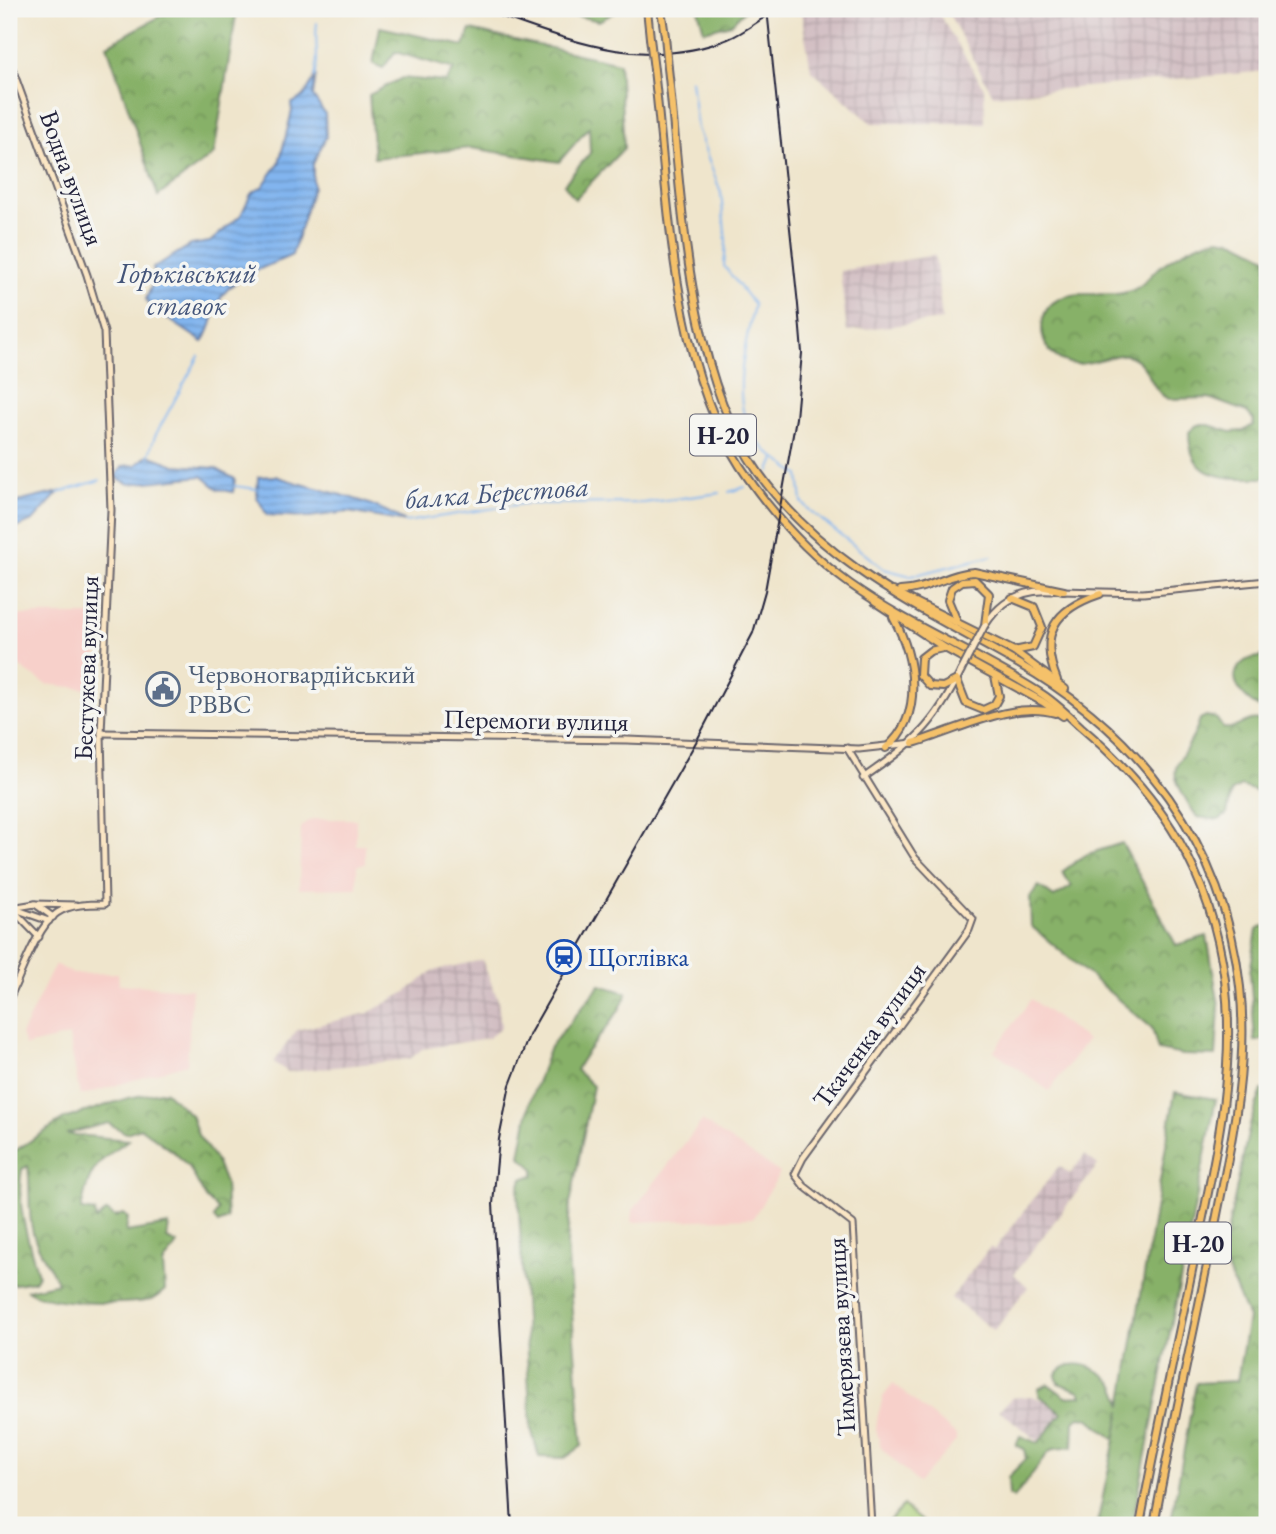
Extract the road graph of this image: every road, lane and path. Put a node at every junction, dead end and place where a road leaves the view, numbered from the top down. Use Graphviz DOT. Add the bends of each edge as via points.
graph roads {
  1 [pos="647,9"];
  2 [pos="661,9"];
  3 [pos="9,60"];
  4 [pos="712,372"];
  5 [pos="698,376"];
  6 [pos="108,434"];
  7 [pos="1267,581"];
  8 [pos="887,590"];
  9 [pos="1064,591"];
  10 [pos="897,592"];
  11 [pos="1100,594"];
  12 [pos="869,596"];
  13 [pos="1012,598"];
  14 [pos="892,615"];
  15 [pos="957,621"];
  16 [pos="985,625"];
  17 [pos="945,648"];
  18 [pos="1014,651"];
  19 [pos="995,676"];
  20 [pos="957,680"];
  21 [pos="1058,682"];
  22 [pos="1076,700"];
  23 [pos="1062,716"];
  24 [pos="1074,721"];
  25 [pos="101,733"];
  26 [pos="913,743"];
  27 [pos="847,748"];
  28 [pos="886,748"];
  29 [pos="863,778"];
  30 [pos="36,904"];
  31 [pos="79,906"];
  32 [pos="10,908"];
  33 [pos="51,919"];
  34 [pos="39,937"];
  35 [pos="9,999"];
  36 [pos="795,1174"];
  37 [pos="1194,1260"];
  38 [pos="1208,1263"];
  39 [pos="871,1525"];
  40 [pos="1140,1525"];
  41 [pos="1154,1525"];
  1 -- 5 [label="main road, Н-20, bridge" via="682,306"];
  2 -- 4 [label="main road, Н-20, bridge" via="695,300"];
  3 -- 6 [label="street, Водна вулиця" via="104,332"];
  4 -- 5 [label="main road"];
  4 -- 8 [label="main road, Н-20" via="743,446 769,488 815,536"];
  5 -- 12 [label="main road, Н-20" via="728,446 757,490 825,564"];
  6 -- 25 [label="street, Бестужева вулиця" via="111,510"];
  7 -- 11 [label="street"];
  8 -- 10 [label="main road"];
  8 -- 22 [label="main road, Н-20"];
  9 -- 10 [label="main road" via="974,572 928,588"];
  9 -- 11 [label="street"];
  9 -- 13 [label="street" via="1043,590"];
  10 -- 15 [label="main road"];
  11 -- 21 [label="main road" via="1068,608 1053,626 1049,651"];
  12 -- 14 [label="main road"];
  12 -- 24 [label="main road, Н-20" via="1047,697"];
  13 -- 16 [label="street"];
  13 -- 18 [label="main road" via="1034,607 1042,627 1033,647"];
  14 -- 17 [label="main road"];
  14 -- 28 [label="main road" via="906,654 912,708 903,732"];
  15 -- 16 [label="main road" via="948,600 952,588 975,580 989,594"];
  15 -- 18 [label="main road"];
  16 -- 20 [label="street, bridge"];
  17 -- 19 [label="main road"];
  17 -- 20 [label="main road" via="925,653 920,675 937,688"];
  18 -- 21 [label="main road"];
  19 -- 20 [label="main road" via="999,696 983,710 966,704"];
  19 -- 23 [label="main road"];
  20 -- 26 [label="street" via="932,723"];
  21 -- 22 [label="main road"];
  22 -- 38 [label="main road, Н-20" via="1120,738 1180,810 1206,861 1230,934 1239,979 1244,1054"];
  23 -- 24 [label="main road"];
  23 -- 26 [label="main road" via="1015,710"];
  24 -- 37 [label="main road, Н-20" via="1128,770 1172,825 1200,886 1222,958 1229,1069"];
  25 -- 27 [label="street, Перемоги вулиця" via="627,740"];
  25 -- 31 [label="street, Бестужева вулиця" via="106,904"];
  26 -- 28 [label="street, Перемоги вулиця"];
  26 -- 29 [label="street"];
  27 -- 28 [label="street, Перемоги вулиця"];
  27 -- 29 [label="street"];
  29 -- 36 [label="street, Ткаченка вулиця" via="915,858 973,919 970,930"];
  30 -- 31 [label="street"];
  30 -- 32 [label="street"];
  30 -- 33 [label="street"];
  31 -- 33 [label="street"];
  32 -- 33 [label="street"];
  32 -- 34 [label="street"];
  33 -- 34 [label="street"];
  34 -- 35 [label="street"];
  36 -- 39 [label="street, Тимерязєва вулиця" via="853,1224"];
  37 -- 38 [label="main road"];
  37 -- 40 [label="main road, Н-20"];
  38 -- 41 [label="main road, Н-20"];
}
